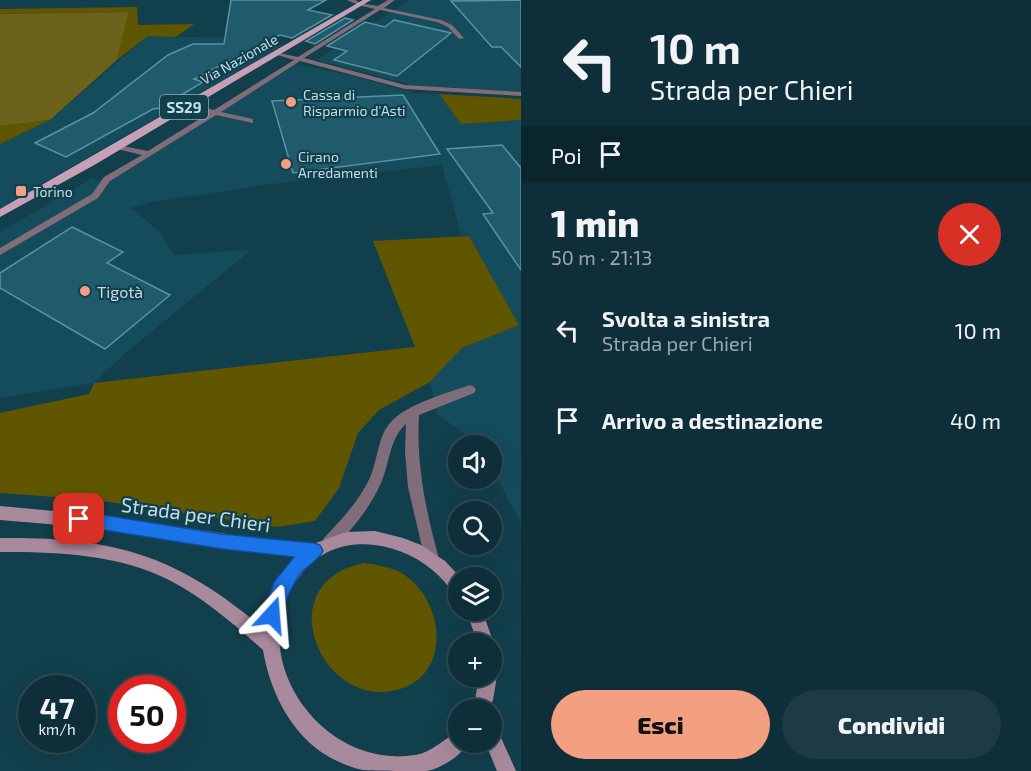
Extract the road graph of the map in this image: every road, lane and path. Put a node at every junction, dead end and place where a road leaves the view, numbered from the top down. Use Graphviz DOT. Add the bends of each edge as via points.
graph roads {
  1 [pos="350,0"];
  2 [pos="392,0"];
  3 [pos="364,2"];
  4 [pos="379,8"];
  5 [pos="461,38"];
  6 [pos="276,53"];
  7 [pos="298,59"];
  8 [pos="396,79"];
  9 [pos="521,94"];
  10 [pos="186,105"];
  11 [pos="213,113"];
  12 [pos="250,121"];
  13 [pos="120,147"];
  14 [pos="149,154"];
  15 [pos="0,214"];
  16 [pos="0,252"];
  17 [pos="470,390"];
  18 [pos="413,414"];
  19 [pos="0,513"];
  20 [pos="0,545"];
  21 [pos="322,547"];
  22 [pos="431,559"];
  23 [pos="448,576"];
  24 [pos="270,645"];
  25 [pos="448,750"];
  26 [pos="499,753"];
  27 [pos="405,769"];
  28 [pos="507,771"];
  1 -- 3 [label="street"];
  2 -- 4 [label="street"];
  3 -- 4 [label="street"];
  3 -- 6 [label="main road, Via Nazionale / SS29"];
  4 -- 5 [label="street" via="439,21"];
  4 -- 7 [label="street"];
  6 -- 7 [label="street"];
  6 -- 10 [label="main road, Via Nazionale / SS29"];
  7 -- 8 [label="street" via="328,61"];
  7 -- 9 [label="street" via="405,87"];
  7 -- 11 [label="street"];
  10 -- 11 [label="street"];
  10 -- 13 [label="main road, Via Nazionale / SS29"];
  11 -- 12 [label="street"];
  11 -- 14 [label="street"];
  13 -- 14 [label="street"];
  13 -- 15 [label="main road, Via Nazionale / SS29"];
  14 -- 16 [label="street" via="107,179 95,196"];
  17 -- 18 [label="street"];
  18 -- 21 [label="street" via="394,427 378,474 356,515"];
  18 -- 22 [label="street" via="409,444 413,486"];
  19 -- 21 [label="main road, Strada per Chieri" via="79,519 214,540"];
  20 -- 24 [label="main road" via="103,551 162,569 226,607"];
  21 -- 22 [label="main road" via="354,537 380,538 406,545"];
  21 -- 24 [label="main road" via="295,567 280,589 272,615"];
  22 -- 23 [label="main road"];
  24 -- 27 [label="main road" via="278,682 297,717 327,745 364,763"];
  25 -- 27 [label="main road"];
  26 -- 28 [label="main road"];
}
